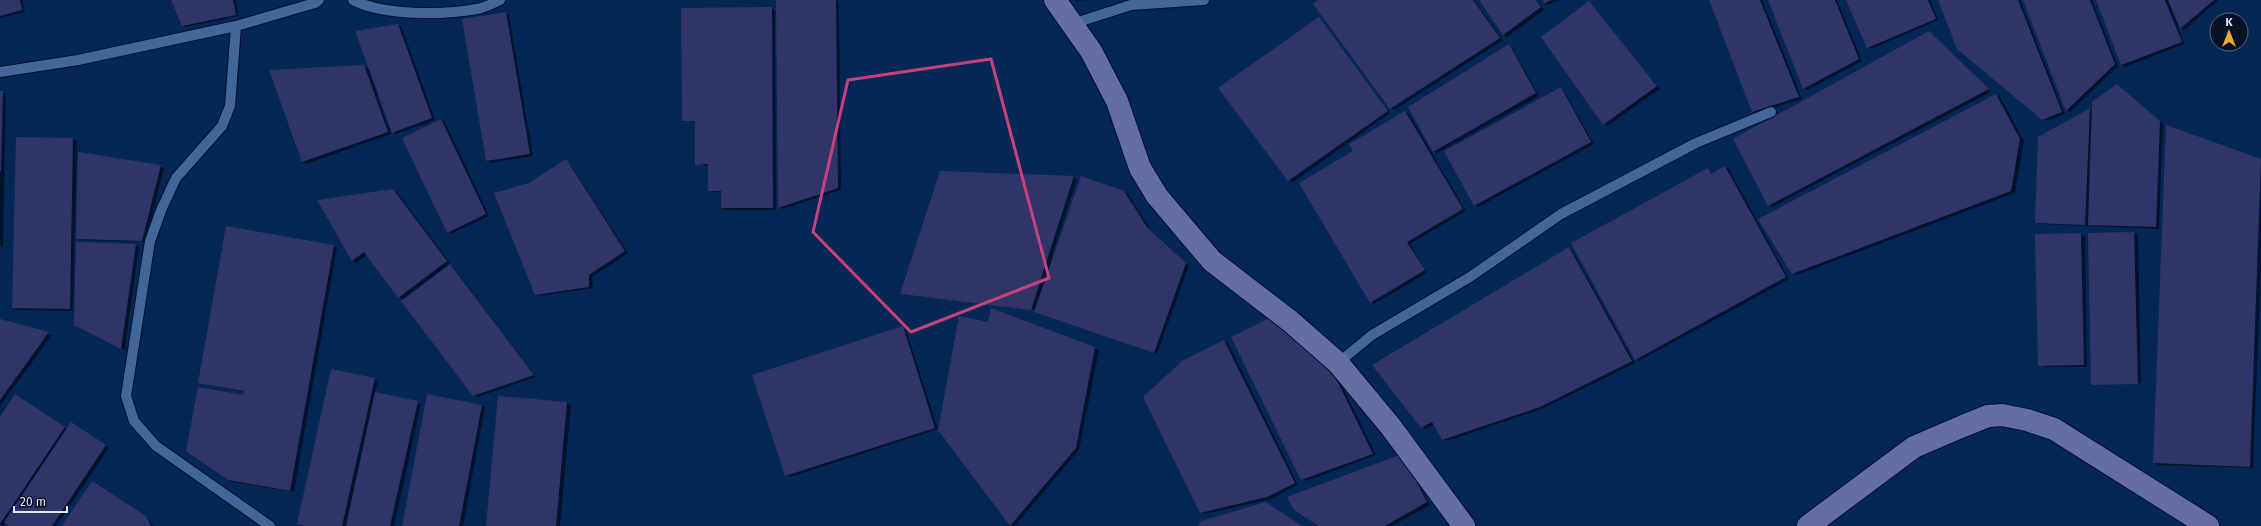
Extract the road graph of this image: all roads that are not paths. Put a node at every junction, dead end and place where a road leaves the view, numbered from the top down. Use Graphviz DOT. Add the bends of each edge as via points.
graph roads {
  1 [pos="319,0"];
  2 [pos="353,0"];
  3 [pos="500,0"];
  4 [pos="1055,0"];
  5 [pos="1204,0"];
  6 [pos="1072,24"];
  7 [pos="236,26"];
  8 [pos="0,72"];
  9 [pos="1771,112"];
  10 [pos="1338,363"];
  11 [pos="270,526"];
  12 [pos="1464,526"];
  13 [pos="1808,526"];
  14 [pos="2208,526"];
  1 -- 7 [label="lane"];
  2 -- 3 [label="lane" via="393,11 434,13 479,9"];
  4 -- 6 [label="street"];
  5 -- 6 [label="lane" via="1131,5"];
  6 -- 10 [label="street" via="1091,51 1117,101 1140,168 1157,196 1212,261 1290,321"];
  7 -- 8 [label="lane" via="78,60"];
  7 -- 11 [label="lane" via="230,106 222,126 176,178 150,241 126,396 134,421 156,446"];
  9 -- 10 [label="lane" via="1696,143 1561,214 1470,277 1372,335"];
  10 -- 12 [label="street" via="1391,427"];
  13 -- 14 [label="street" via="1914,447 1988,416 2002,415 2054,429"];
}
